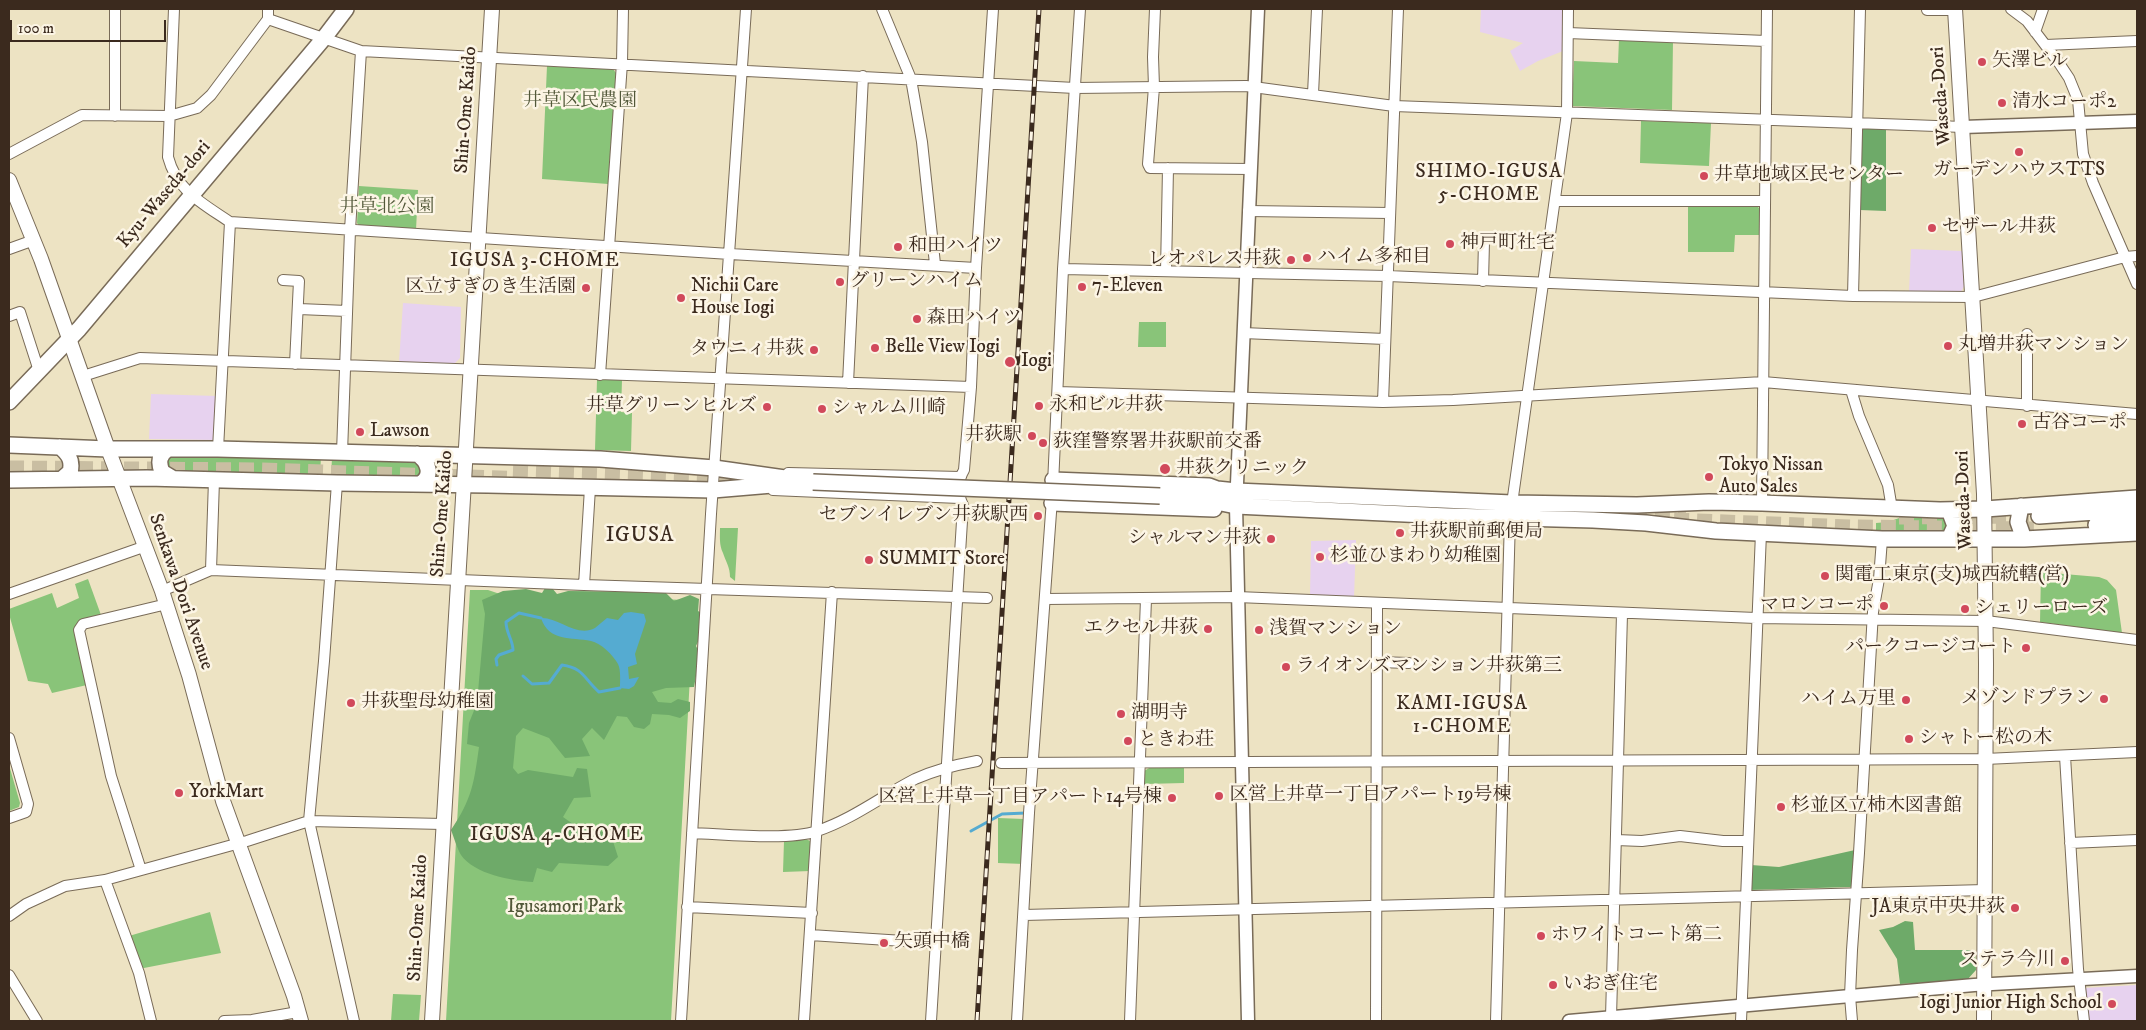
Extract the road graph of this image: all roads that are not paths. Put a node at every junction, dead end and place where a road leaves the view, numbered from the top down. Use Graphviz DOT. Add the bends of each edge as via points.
graph roads {
  1 [pos="115,9"];
  2 [pos="174,9"];
  3 [pos="346,9"];
  4 [pos="492,9"];
  5 [pos="623,9"];
  6 [pos="746,9"];
  7 [pos="882,9"];
  8 [pos="993,9"];
  9 [pos="1080,9"];
  10 [pos="1155,9"];
  11 [pos="1258,9"];
  12 [pos="1317,9"];
  13 [pos="1398,9"];
  14 [pos="1568,9"];
  15 [pos="1767,9"];
  16 [pos="1860,9"];
  17 [pos="1955,9"];
  18 [pos="2011,9"];
  19 [pos="2043,9"];
  20 [pos="1927,10"];
  21 [pos="268,14"];
  22 [pos="2035,32"];
  23 [pos="1568,33"];
  24 [pos="324,38"];
  25 [pos="1766,41"];
  26 [pos="2137,41"];
  27 [pos="2046,45"];
  28 [pos="361,51"];
  29 [pos="489,56"];
  30 [pos="622,63"];
  31 [pos="743,70"];
  32 [pos="863,76"];
  33 [pos="911,79"];
  34 [pos="989,84"];
  35 [pos="1255,86"];
  36 [pos="1154,87"];
  37 [pos="1075,88"];
  38 [pos="1313,94"];
  39 [pos="1394,106"];
  40 [pos="1567,113"];
  41 [pos="115,116"];
  42 [pos="169,116"];
  43 [pos="1766,120"];
  44 [pos="2137,121"];
  45 [pos="2079,123"];
  46 [pos="1858,124"];
  47 [pos="1963,128"];
  48 [pos="9,154"];
  49 [pos="1168,168"];
  50 [pos="1251,169"];
  51 [pos="9,180"];
  52 [pos="192,196"];
  53 [pos="1556,201"];
  54 [pos="1764,201"];
  55 [pos="1248,211"];
  56 [pos="1390,213"];
  57 [pos="230,222"];
  58 [pos="350,230"];
  59 [pos="478,238"];
  60 [pos="34,240"];
  61 [pos="1484,242"];
  62 [pos="609,246"];
  63 [pos="9,249"];
  64 [pos="730,254"];
  65 [pos="2137,256"];
  66 [pos="2125,257"];
  67 [pos="854,262"];
  68 [pos="935,264"];
  69 [pos="976,268"];
  70 [pos="1064,269"];
  71 [pos="1166,271"];
  72 [pos="1246,273"];
  73 [pos="1388,276"];
  74 [pos="283,280"];
  75 [pos="1483,281"];
  76 [pos="1543,283"];
  77 [pos="2137,284"];
  78 [pos="1765,292"];
  79 [pos="1852,296"];
  80 [pos="1974,297"];
  81 [pos="299,309"];
  82 [pos="347,311"];
  83 [pos="9,316"];
  84 [pos="1242,333"];
  85 [pos="2026,334"];
  86 [pos="70,339"];
  87 [pos="1385,339"];
  88 [pos="222,362"];
  89 [pos="295,364"];
  90 [pos="345,366"];
  91 [pos="39,371"];
  92 [pos="470,371"];
  93 [pos="600,375"];
  94 [pos="83,376"];
  95 [pos="720,379"];
  96 [pos="1763,382"];
  97 [pos="848,383"];
  98 [pos="971,387"];
  99 [pos="1851,390"];
  100 [pos="1058,392"];
  101 [pos="1239,396"];
  102 [pos="1527,396"];
  103 [pos="9,402"];
  104 [pos="1383,402"];
  105 [pos="1979,402"];
  106 [pos="2027,406"];
  107 [pos="2137,414"];
  108 [pos="9,445"];
  109 [pos="60,447"];
  110 [pos="108,449"];
  111 [pos="168,449"];
  112 [pos="218,449"];
  113 [pos="342,453"];
  114 [pos="417,454"];
  115 [pos="466,455"];
  116 [pos="676,464"];
  117 [pos="714,468"];
  118 [pos="732,471"];
  119 [pos="119,477"];
  120 [pos="960,477"];
  121 [pos="172,478"];
  122 [pos="62,479"];
  123 [pos="9,480"];
  124 [pos="214,480"];
  125 [pos="1053,480"];
  126 [pos="813,482"];
  127 [pos="337,484"];
  128 [pos="420,484"];
  129 [pos="464,484"];
  130 [pos="590,488"];
  131 [pos="732,488"];
  132 [pos="675,490"];
  133 [pos="713,490"];
  134 [pos="959,498"];
  135 [pos="2137,498"];
  136 [pos="1236,499"];
  137 [pos="1477,501"];
  138 [pos="1512,502"];
  139 [pos="1762,502"];
  140 [pos="1052,503"];
  141 [pos="2022,506"];
  142 [pos="1892,509"];
  143 [pos="1985,509"];
  144 [pos="2137,509"];
  145 [pos="1949,510"];
  146 [pos="1477,517"];
  147 [pos="1510,518"];
  148 [pos="2137,522"];
  149 [pos="1761,533"];
  150 [pos="2137,533"];
  151 [pos="1882,539"];
  152 [pos="1949,539"];
  153 [pos="1985,539"];
  154 [pos="2024,539"];
  155 [pos="146,546"];
  156 [pos="211,570"];
  157 [pos="331,575"];
  158 [pos="457,579"];
  159 [pos="584,585"];
  160 [pos="707,589"];
  161 [pos="832,592"];
  162 [pos="9,594"];
  163 [pos="958,596"];
  164 [pos="1237,597"];
  165 [pos="164,598"];
  166 [pos="987,598"];
  167 [pos="1046,599"];
  168 [pos="1146,599"];
  169 [pos="1377,604"];
  170 [pos="1507,610"];
  171 [pos="1622,614"];
  172 [pos="1756,618"];
  173 [pos="1873,621"];
  174 [pos="1986,621"];
  175 [pos="2137,640"];
  176 [pos="1376,662"];
  177 [pos="1409,663"];
  178 [pos="9,738"];
  179 [pos="2137,752"];
  180 [pos="2065,756"];
  181 [pos="1986,759"];
  182 [pos="1751,760"];
  183 [pos="1864,760"];
  184 [pos="1503,761"];
  185 [pos="1617,761"];
  186 [pos="977,762"];
  187 [pos="1034,762"];
  188 [pos="1141,762"];
  189 [pos="1241,762"];
  190 [pos="1376,762"];
  191 [pos="1001,763"];
  192 [pos="946,767"];
  193 [pos="9,818"];
  194 [pos="310,821"];
  195 [pos="444,824"];
  196 [pos="816,831"];
  197 [pos="692,833"];
  198 [pos="1616,840"];
  199 [pos="2137,840"];
  200 [pos="1748,841"];
  201 [pos="2070,843"];
  202 [pos="238,844"];
  203 [pos="141,870"];
  204 [pos="105,880"];
  205 [pos="1985,890"];
  206 [pos="1857,893"];
  207 [pos="1745,896"];
  208 [pos="1613,900"];
  209 [pos="1499,902"];
  210 [pos="1376,906"];
  211 [pos="687,907"];
  212 [pos="1245,909"];
  213 [pos="1135,912"];
  214 [pos="812,913"];
  215 [pos="1024,915"];
  216 [pos="9,916"];
  217 [pos="810,935"];
  218 [pos="935,943"];
  219 [pos="9,975"];
  220 [pos="2137,976"];
  221 [pos="2078,978"];
  222 [pos="1985,985"];
  223 [pos="1850,996"];
  224 [pos="1742,1005"];
  225 [pos="300,1017"];
  226 [pos="1611,1018"];
  227 [pos="37,1021"];
  228 [pos="151,1021"];
  229 [pos="224,1021"];
  230 [pos="354,1021"];
  231 [pos="432,1021"];
  232 [pos="681,1021"];
  233 [pos="804,1021"];
  234 [pos="932,1021"];
  235 [pos="1017,1021"];
  236 [pos="1130,1021"];
  237 [pos="1248,1021"];
  238 [pos="1376,1021"];
  239 [pos="1496,1021"];
  240 [pos="1569,1021"];
  241 [pos="1741,1021"];
  242 [pos="1852,1021"];
  243 [pos="1984,1021"];
  244 [pos="2084,1021"];
  1 -- 41 [label="street"];
  2 -- 42 [label="street"];
  3 -- 24 [label="main road, Kyu-Waseda-dori"];
  4 -- 29 [label="main road, Shin-Ome Kaido"];
  5 -- 30 [label="street"];
  6 -- 31 [label="street"];
  7 -- 33 [label="street"];
  8 -- 34 [label="street"];
  9 -- 37 [label="street"];
  10 -- 36 [label="street"];
  11 -- 35 [label="street"];
  12 -- 38 [label="street"];
  13 -- 39 [label="street"];
  14 -- 23 [label="street"];
  15 -- 25 [label="street"];
  16 -- 46 [label="street"];
  17 -- 20 [label="street"];
  17 -- 47 [label="main road, Waseda-Dori"];
  18 -- 22 [label="street"];
  19 -- 22 [label="street"];
  21 -- 24 [label="street"];
  21 -- 42 [label="street" via="211,95 197,108"];
  22 -- 27 [label="street"];
  23 -- 25 [label="street"];
  23 -- 40 [label="street"];
  24 -- 28 [label="street"];
  24 -- 52 [label="main road, Kyu-Waseda-dori"];
  25 -- 43 [label="street"];
  26 -- 27 [label="street"];
  27 -- 45 [label="street" via="2069,78 2078,100"];
  28 -- 29 [label="street"];
  28 -- 58 [label="street"];
  29 -- 30 [label="street"];
  29 -- 59 [label="main road, Shin-Ome Kaido"];
  30 -- 31 [label="street"];
  30 -- 62 [label="street"];
  31 -- 32 [label="street"];
  31 -- 64 [label="street"];
  32 -- 33 [label="street"];
  32 -- 67 [label="street"];
  33 -- 34 [label="street"];
  33 -- 68 [label="street" via="922,142"];
  34 -- 37 [label="street"];
  34 -- 69 [label="street"];
  35 -- 36 [label="street"];
  35 -- 38 [label="street"];
  35 -- 50 [label="street"];
  36 -- 37 [label="street"];
  36 -- 49 [label="street" via="1148,164 1150,168"];
  37 -- 70 [label="street"];
  38 -- 39 [label="street"];
  39 -- 40 [label="street"];
  39 -- 56 [label="street"];
  40 -- 43 [label="street"];
  40 -- 53 [label="street"];
  41 -- 42 [label="street"];
  41 -- 48 [label="street" via="82,115"];
  42 -- 52 [label="street" via="168,157 171,169 177,181"];
  43 -- 46 [label="street"];
  43 -- 54 [label="street"];
  44 -- 45 [label="street"];
  45 -- 47 [label="street"];
  45 -- 66 [label="street" via="2083,154"];
  46 -- 47 [label="street"];
  46 -- 79 [label="street"];
  47 -- 80 [label="main road, Waseda-Dori"];
  49 -- 50 [label="street"];
  49 -- 71 [label="street"];
  50 -- 55 [label="street"];
  51 -- 60 [label="main road, Senkawa Dori Avenue"];
  52 -- 57 [label="street"];
  52 -- 86 [label="main road, Kyu-Waseda-dori"];
  53 -- 54 [label="street"];
  53 -- 76 [label="street"];
  54 -- 78 [label="street"];
  55 -- 56 [label="street"];
  55 -- 72 [label="street"];
  56 -- 73 [label="street"];
  57 -- 58 [label="street"];
  57 -- 88 [label="street"];
  58 -- 59 [label="street"];
  58 -- 82 [label="street"];
  59 -- 62 [label="street"];
  59 -- 92 [label="main road, Shin-Ome Kaido"];
  60 -- 63 [label="street"];
  60 -- 86 [label="main road, Senkawa Dori Avenue"];
  61 -- 75 [label="street"];
  62 -- 64 [label="street"];
  62 -- 93 [label="street"];
  64 -- 67 [label="street"];
  64 -- 95 [label="street"];
  65 -- 66 [label="street"];
  66 -- 77 [label="street"];
  66 -- 80 [label="street"];
  67 -- 68 [label="street"];
  67 -- 97 [label="street"];
  68 -- 69 [label="street"];
  69 -- 98 [label="street"];
  70 -- 71 [label="street"];
  70 -- 100 [label="street"];
  71 -- 72 [label="street"];
  72 -- 73 [label="street"];
  72 -- 84 [label="street"];
  73 -- 75 [label="street"];
  73 -- 87 [label="street"];
  74 -- 81 [label="street" via="299,281"];
  75 -- 76 [label="street"];
  76 -- 78 [label="street"];
  76 -- 102 [label="street"];
  78 -- 79 [label="street"];
  78 -- 96 [label="street"];
  79 -- 80 [label="street"];
  80 -- 105 [label="main road, Waseda-Dori"];
  81 -- 82 [label="street"];
  81 -- 89 [label="street"];
  82 -- 90 [label="street"];
  83 -- 91 [label="street" via="20,312"];
  84 -- 87 [label="street"];
  84 -- 101 [label="street"];
  85 -- 106 [label="street"];
  86 -- 91 [label="main road, Kyu-Waseda-dori"];
  86 -- 94 [label="main road, Senkawa Dori Avenue"];
  87 -- 104 [label="street"];
  88 -- 89 [label="street"];
  88 -- 94 [label="street" via="140,358"];
  88 -- 112 [label="street"];
  89 -- 90 [label="street"];
  90 -- 92 [label="street"];
  90 -- 113 [label="street"];
  91 -- 103 [label="main road, Kyu-Waseda-dori"];
  92 -- 93 [label="street"];
  92 -- 115 [label="main road, Shin-Ome Kaido"];
  93 -- 95 [label="street"];
  94 -- 110 [label="main road, Senkawa Dori Avenue"];
  95 -- 97 [label="street"];
  95 -- 117 [label="street"];
  96 -- 99 [label="street"];
  96 -- 102 [label="street"];
  96 -- 139 [label="street"];
  97 -- 98 [label="street"];
  98 -- 120 [label="street" via="964,470"];
  99 -- 105 [label="street"];
  99 -- 142 [label="street" via="1888,485"];
  100 -- 101 [label="street"];
  100 -- 125 [label="street"];
  101 -- 104 [label="street"];
  101 -- 136 [label="street"];
  102 -- 104 [label="street"];
  102 -- 138 [label="street"];
  105 -- 106 [label="street"];
  105 -- 143 [label="main road, Waseda-Dori"];
  106 -- 107 [label="street"];
  108 -- 109 [label="main road"];
  109 -- 110 [label="main road"];
  109 -- 122 [label="main road" via="68,453 71,462 70,472"];
  110 -- 111 [label="main road"];
  110 -- 119 [label="main road, Senkawa Dori Avenue"];
  111 -- 112 [label="main road"];
  111 -- 121 [label="main road" via="159,462 162,472"];
  112 -- 113 [label="main road"];
  113 -- 114 [label="main road"];
  114 -- 115 [label="main road"];
  114 -- 128 [label="main road" via="424,458 428,470 427,478"];
  115 -- 116 [label="main road" via="600,458"];
  115 -- 129 [label="main road, Shin-Ome Kaido"];
  116 -- 117 [label="main road"];
  116 -- 132 [label="main road" via="683,478"];
  117 -- 118 [label="main road"];
  117 -- 133 [label="street"];
  118 -- 120 [label="street"];
  118 -- 126 [label="main road"];
  119 -- 121 [label="main road"];
  119 -- 122 [label="main road"];
  119 -- 155 [label="main road, Senkawa Dori Avenue"];
  120 -- 134 [label="street"];
  121 -- 124 [label="main road"];
  122 -- 123 [label="main road"];
  124 -- 127 [label="main road"];
  124 -- 156 [label="street"];
  125 -- 136 [label="main road" via="1209,486"];
  125 -- 140 [label="street"];
  126 -- 131 [label="main road"];
  126 -- 136 [label="main road, bridge"];
  127 -- 128 [label="main road"];
  127 -- 157 [label="street"];
  128 -- 129 [label="main road"];
  129 -- 130 [label="main road"];
  129 -- 158 [label="main road, Shin-Ome Kaido"];
  130 -- 132 [label="main road"];
  130 -- 159 [label="street"];
  131 -- 133 [label="main road"];
  131 -- 134 [label="street"];
  132 -- 133 [label="main road"];
  133 -- 160 [label="street"];
  134 -- 163 [label="street" via="963,505"];
  135 -- 141 [label="main road"];
  136 -- 137 [label="main road"];
  136 -- 140 [label="main road" via="1215,509"];
  136 -- 146 [label="main road"];
  136 -- 164 [label="street"];
  137 -- 138 [label="main road"];
  137 -- 146 [label="main road" via="1484,508"];
  138 -- 139 [label="main road" via="1637,505"];
  138 -- 147 [label="street"];
  139 -- 142 [label="main road"];
  140 -- 167 [label="street"];
  141 -- 143 [label="main road"];
  141 -- 154 [label="main road" via="2018,522"];
  142 -- 145 [label="main road"];
  143 -- 145 [label="main road"];
  143 -- 153 [label="main road, Waseda-Dori"];
  144 -- 148 [label="main road" via="2039,523"];
  145 -- 152 [label="main road" via="1955,526"];
  146 -- 147 [label="main road"];
  147 -- 149 [label="main road" via="1646,523"];
  147 -- 170 [label="street"];
  149 -- 151 [label="main road"];
  149 -- 172 [label="street"];
  150 -- 154 [label="main road"];
  151 -- 152 [label="main road"];
  151 -- 173 [label="street"];
  152 -- 153 [label="main road"];
  153 -- 154 [label="main road"];
  153 -- 174 [label="main road, Waseda-Dori"];
  155 -- 162 [label="street"];
  155 -- 165 [label="main road, Senkawa Dori Avenue"];
  156 -- 157 [label="street"];
  156 -- 165 [label="street"];
  157 -- 158 [label="street"];
  157 -- 194 [label="street"];
  158 -- 159 [label="street"];
  158 -- 195 [label="main road, Shin-Ome Kaido"];
  159 -- 160 [label="street"];
  160 -- 161 [label="street"];
  160 -- 197 [label="street"];
  161 -- 163 [label="street"];
  161 -- 196 [label="street"];
  163 -- 166 [label="street"];
  163 -- 192 [label="street"];
  164 -- 168 [label="street"];
  164 -- 169 [label="street"];
  164 -- 189 [label="street"];
  165 -- 202 [label="main road, Senkawa Dori Avenue"];
  165 -- 203 [label="street" via="82,624 79,630 110,776"];
  167 -- 168 [label="street"];
  167 -- 187 [label="street"];
  168 -- 188 [label="street"];
  169 -- 170 [label="street"];
  169 -- 176 [label="street"];
  170 -- 171 [label="street"];
  170 -- 184 [label="street"];
  171 -- 172 [label="street"];
  171 -- 185 [label="street"];
  172 -- 173 [label="street"];
  172 -- 182 [label="street"];
  173 -- 174 [label="street"];
  173 -- 183 [label="street"];
  174 -- 175 [label="street"];
  174 -- 181 [label="main road, Waseda-Dori"];
  176 -- 177 [label="street"];
  176 -- 190 [label="street"];
  178 -- 193 [label="street" via="28,804 26,812"];
  179 -- 180 [label="street"];
  180 -- 181 [label="street"];
  180 -- 201 [label="street"];
  181 -- 183 [label="street"];
  181 -- 205 [label="main road, Waseda-Dori"];
  182 -- 183 [label="street"];
  182 -- 185 [label="street"];
  182 -- 200 [label="street"];
  183 -- 206 [label="street"];
  184 -- 185 [label="street"];
  184 -- 190 [label="street"];
  184 -- 209 [label="street"];
  185 -- 198 [label="street"];
  186 -- 192 [label="street"];
  187 -- 188 [label="street"];
  187 -- 191 [label="street"];
  187 -- 215 [label="street"];
  188 -- 189 [label="street"];
  188 -- 213 [label="street"];
  189 -- 190 [label="street"];
  189 -- 212 [label="street"];
  190 -- 210 [label="street"];
  192 -- 196 [label="street"];
  192 -- 218 [label="street"];
  194 -- 195 [label="street"];
  194 -- 202 [label="street"];
  194 -- 230 [label="street"];
  195 -- 231 [label="main road, Shin-Ome Kaido"];
  196 -- 197 [label="street" via="785,835"];
  196 -- 214 [label="street"];
  197 -- 211 [label="street"];
  198 -- 200 [label="street" via="1680,836"];
  198 -- 208 [label="street"];
  199 -- 201 [label="street"];
  200 -- 207 [label="street"];
  201 -- 221 [label="street"];
  202 -- 203 [label="street"];
  202 -- 225 [label="main road, Senkawa Dori Avenue"];
  203 -- 204 [label="street"];
  204 -- 216 [label="street" via="66,886 26,904"];
  204 -- 228 [label="street" via="138,973"];
  205 -- 206 [label="street"];
  205 -- 222 [label="main road, Waseda-Dori"];
  206 -- 207 [label="street"];
  206 -- 223 [label="street"];
  207 -- 208 [label="street"];
  207 -- 224 [label="street"];
  208 -- 209 [label="street"];
  208 -- 226 [label="street"];
  209 -- 210 [label="street"];
  209 -- 239 [label="street"];
  210 -- 212 [label="street"];
  210 -- 238 [label="street"];
  211 -- 214 [label="street"];
  211 -- 232 [label="street"];
  212 -- 213 [label="street"];
  212 -- 237 [label="street"];
  213 -- 215 [label="street"];
  213 -- 236 [label="street"];
  214 -- 217 [label="street"];
  215 -- 235 [label="street"];
  217 -- 218 [label="street"];
  217 -- 233 [label="street"];
  218 -- 234 [label="street"];
  219 -- 227 [label="street"];
  220 -- 221 [label="street"];
  221 -- 222 [label="street"];
  221 -- 244 [label="street"];
  222 -- 223 [label="street"];
  222 -- 243 [label="main road, Waseda-Dori"];
  223 -- 224 [label="street"];
  223 -- 242 [label="street"];
  224 -- 226 [label="street"];
  224 -- 241 [label="street"];
  225 -- 229 [label="street"];
  226 -- 240 [label="street"];
}
